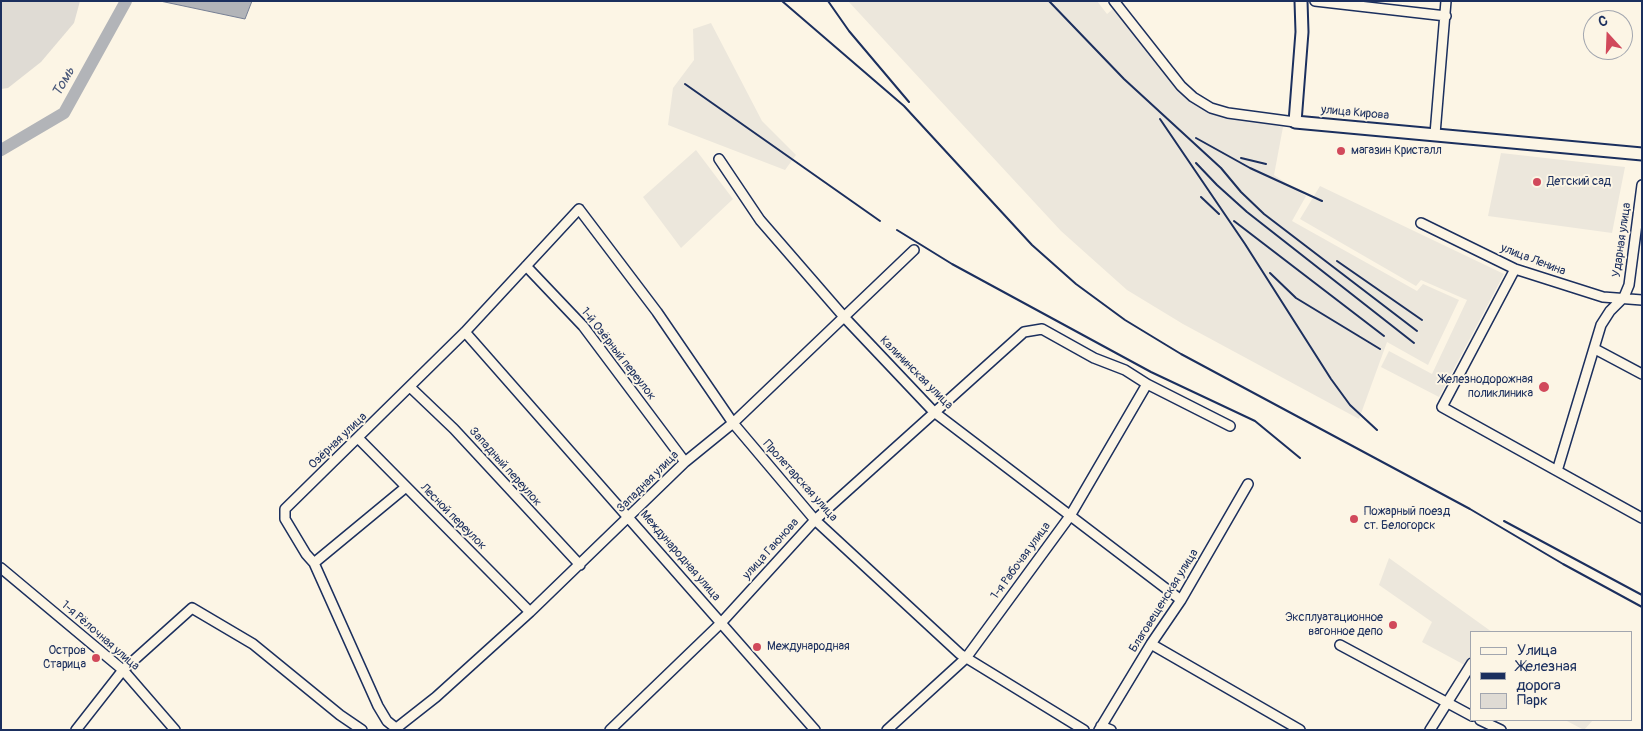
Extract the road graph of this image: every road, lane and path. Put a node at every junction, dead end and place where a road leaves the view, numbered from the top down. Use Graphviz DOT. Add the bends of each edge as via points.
graph roads {
  1 [pos="1114,1"];
  2 [pos="1301,1"];
  3 [pos="1316,1"];
  4 [pos="1446,1"];
  5 [pos="1446,16"];
  6 [pos="1294,122"];
  7 [pos="1435,134"];
  8 [pos="1642,154"];
  9 [pos="719,159"];
  10 [pos="1642,185"];
  11 [pos="579,210"];
  12 [pos="1421,223"];
  13 [pos="914,250"];
  14 [pos="526,266"];
  15 [pos="1515,269"];
  16 [pos="1624,297"];
  17 [pos="1642,300"];
  18 [pos="845,318"];
  19 [pos="465,332"];
  20 [pos="1595,349"];
  21 [pos="1642,374"];
  22 [pos="1147,384"];
  23 [pos="410,388"];
  24 [pos="934,412"];
  25 [pos="733,423"];
  26 [pos="1230,426"];
  27 [pos="359,439"];
  28 [pos="685,462"];
  29 [pos="1557,471"];
  30 [pos="1248,484"];
  31 [pos="406,487"];
  32 [pos="1070,516"];
  33 [pos="630,518"];
  34 [pos="1642,518"];
  35 [pos="815,520"];
  36 [pos="314,563"];
  37 [pos="580,565"];
  38 [pos="1,568"];
  39 [pos="1182,600"];
  40 [pos="530,612"];
  41 [pos="721,623"];
  42 [pos="1150,644"];
  43 [pos="1340,645"];
  44 [pos="966,658"];
  45 [pos="1470,666"];
  46 [pos="123,670"];
  47 [pos="1446,703"];
  48 [pos="1470,715"];
  49 [pos="1482,721"];
  50 [pos="1100,728"];
  51 [pos="396,729"];
  52 [pos="76,730"];
  53 [pos="175,730"];
  54 [pos="362,730"];
  55 [pos="610,730"];
  56 [pos="815,730"];
  57 [pos="887,730"];
  58 [pos="1084,730"];
  59 [pos="1112,730"];
  60 [pos="1300,730"];
  61 [pos="1430,730"];
  62 [pos="1501,730"];
  1 -- 6 [label="street, улица Кирова" via="1193,97 1228,113"];
  2 -- 6 [label="main road" via="1302,32"];
  3 -- 5 [label="street"];
  4 -- 5 [label="street"];
  5 -- 7 [label="street"];
  6 -- 7 [label="main road, улица Кирова"];
  7 -- 8 [label="main road, улица Кирова"];
  9 -- 18 [label="street, Калининская улица" via="760,220"];
  10 -- 16 [label="street, Ударная улица" via="1629,285"];
  11 -- 14 [label="street, Озёрная улица"];
  11 -- 25 [label="street, Пролетарская улица" via="657,312"];
  12 -- 15 [label="street, улица Ленина"];
  13 -- 18 [label="street, Западная улица"];
  14 -- 19 [label="street, Озёрная улица"];
  14 -- 28 [label="street, 1-й Озёрный переулок" via="584,326"];
  15 -- 16 [label="street, улица Ленина" via="1603,297"];
  15 -- 29 [label="street" via="1442,407"];
  16 -- 17 [label="street, улица Ленина"];
  16 -- 20 [label="street, Ударная улица" via="1601,325"];
  18 -- 24 [label="street, Калининская улица"];
  18 -- 25 [label="street, Западная улица"];
  19 -- 23 [label="street, Озёрная улица"];
  19 -- 33 [label="street, Международная улица"];
  20 -- 21 [label="street"];
  20 -- 29 [label="street, Ударная улица"];
  22 -- 24 [label="street, улица Гаюнова" via="1042,329 1024,332"];
  22 -- 26 [label="street"];
  22 -- 32 [label="street, 1-я Рабочая улица"];
  23 -- 27 [label="street, Озёрная улица"];
  23 -- 37 [label="street, Западный переулок" via="454,430"];
  24 -- 32 [label="street, Калининская улица"];
  24 -- 35 [label="street, улица Гаюнова"];
  25 -- 28 [label="street, Западная улица"];
  25 -- 35 [label="street, Пролетарская улица"];
  27 -- 31 [label="street, Лесной переулок"];
  27 -- 36 [label="street, Озёрная улица" via="285,509 285,519"];
  28 -- 33 [label="street, Западная улица"];
  29 -- 34 [label="street"];
  30 -- 39 [label="street, Благовещенская улица"];
  31 -- 36 [label="street"];
  31 -- 40 [label="street, Лесной переулок"];
  32 -- 39 [label="street, Калининская улица"];
  32 -- 44 [label="street, 1-я Рабочая улица"];
  33 -- 37 [label="street, Западная улица"];
  33 -- 41 [label="street, Международная улица"];
  35 -- 41 [label="street, улица Гаюнова"];
  35 -- 44 [label="street, Пролетарская улица"];
  36 -- 51 [label="street, Озёрная улица" via="378,706"];
  37 -- 40 [label="street, Западная улица"];
  38 -- 46 [label="street, 1-я Рёлочная улица"];
  39 -- 42 [label="street, Благовещенская улица"];
  40 -- 51 [label="street, Западная улица"];
  41 -- 55 [label="street, улица Гаюнова"];
  41 -- 56 [label="street, Международная улица"];
  42 -- 50 [label="street, Благовещенская улица"];
  42 -- 60 [label="street"];
  43 -- 47 [label="street"];
  44 -- 57 [label="street, 1-я Рабочая улица"];
  44 -- 58 [label="street, Пролетарская улица"];
  45 -- 47 [label="street"];
  46 -- 52 [label="street"];
  46 -- 53 [label="street, 1-я Рёлочная улица"];
  46 -- 54 [label="street" via="192,608 253,644 340,716"];
  47 -- 48 [label="street"];
  47 -- 61 [label="street"];
  49 -- 62 [label="street"];
  50 -- 59 [label="street"];
}
